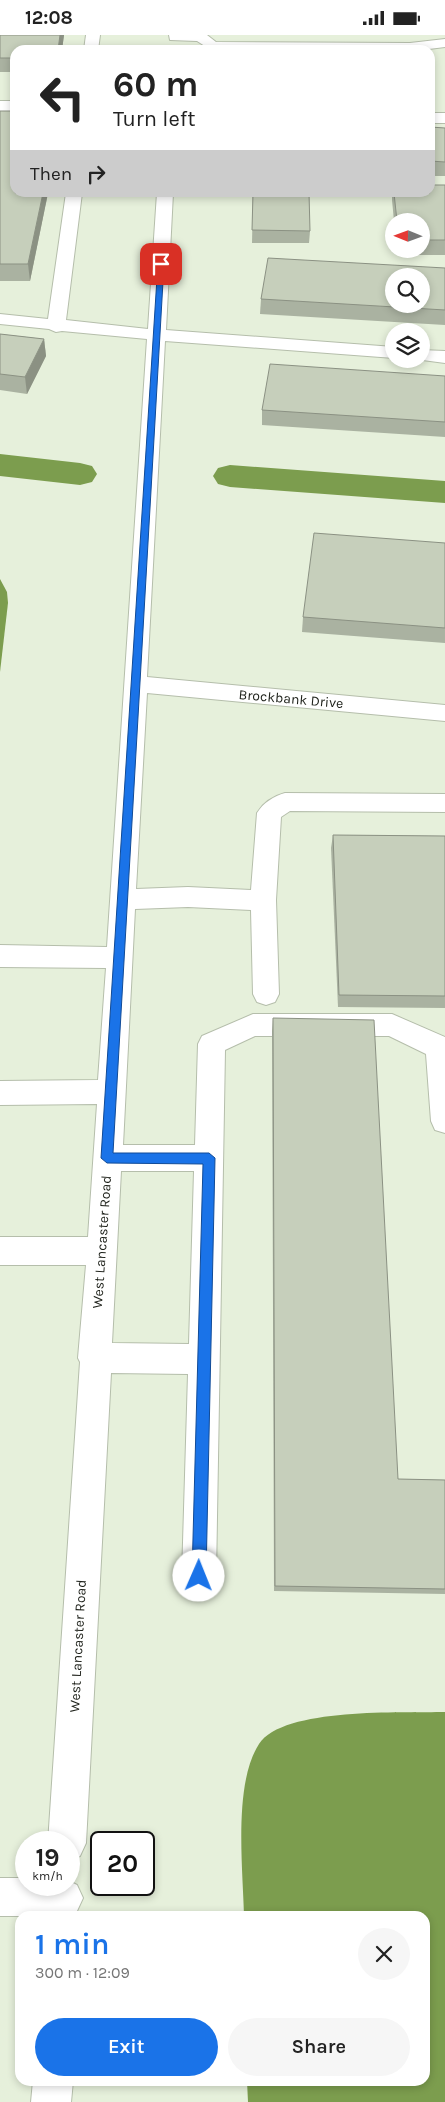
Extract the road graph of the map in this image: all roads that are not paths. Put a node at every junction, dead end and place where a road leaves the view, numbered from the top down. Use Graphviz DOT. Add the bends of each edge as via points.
graph roads {
  1 [pos="202,36"];
  2 [pos="175,40"];
  3 [pos="445,43"];
  4 [pos="211,45"];
  5 [pos="422,45"];
  6 [pos="73,197"];
  7 [pos="165,197"];
  8 [pos="0,319"];
  9 [pos="56,327"];
  10 [pos="157,335"];
  11 [pos="385,352"];
  12 [pos="430,356"];
  13 [pos="445,357"];
  14 [pos="136,684"];
  15 [pos="445,713"];
  16 [pos="445,803"];
  17 [pos="123,899"];
  18 [pos="264,900"];
  19 [pos="0,956"];
  20 [pos="119,958"];
  21 [pos="266,994"];
  22 [pos="111,1092"];
  23 [pos="0,1093"];
  24 [pos="445,1121"];
  25 [pos="107,1158"];
  26 [pos="209,1158"];
  27 [pos="0,1251"];
  28 [pos="101,1251"];
  29 [pos="94,1358"];
  30 [pos="204,1359"];
  31 [pos="199,1576"];
  32 [pos="68,1831"];
  33 [pos="0,1897"];
  34 [pos="64,1900"];
  35 [pos="53,2086"];
  36 [pos="51,2102"];
  1 -- 2 [label="street"];
  1 -- 4 [label="street"];
  3 -- 5 [label="street"];
  6 -- 9 [label="street"];
  7 -- 10 [label="street, West Lancaster Road"];
  8 -- 9 [label="street"];
  9 -- 10 [label="street"];
  10 -- 11 [label="street"];
  10 -- 14 [label="street, West Lancaster Road"];
  12 -- 13 [label="street"];
  14 -- 15 [label="street, Brockbank Drive"];
  14 -- 17 [label="street, West Lancaster Road"];
  16 -- 18 [label="street" via="285,802 269,813"];
  17 -- 18 [label="street"];
  17 -- 20 [label="street, West Lancaster Road"];
  18 -- 21 [label="street"];
  19 -- 20 [label="street"];
  20 -- 22 [label="street, West Lancaster Road"];
  22 -- 23 [label="street"];
  22 -- 25 [label="street, West Lancaster Road"];
  24 -- 26 [label="street" via="439,1047 392,1025 253,1025 212,1044"];
  25 -- 26 [label="street"];
  25 -- 28 [label="street, West Lancaster Road"];
  26 -- 30 [label="street"];
  27 -- 28 [label="street"];
  28 -- 29 [label="street, West Lancaster Road"];
  29 -- 30 [label="street"];
  29 -- 32 [label="street, West Lancaster Road"];
  30 -- 31 [label="street"];
  33 -- 34 [label="street"];
  35 -- 36 [label="street"];
}
